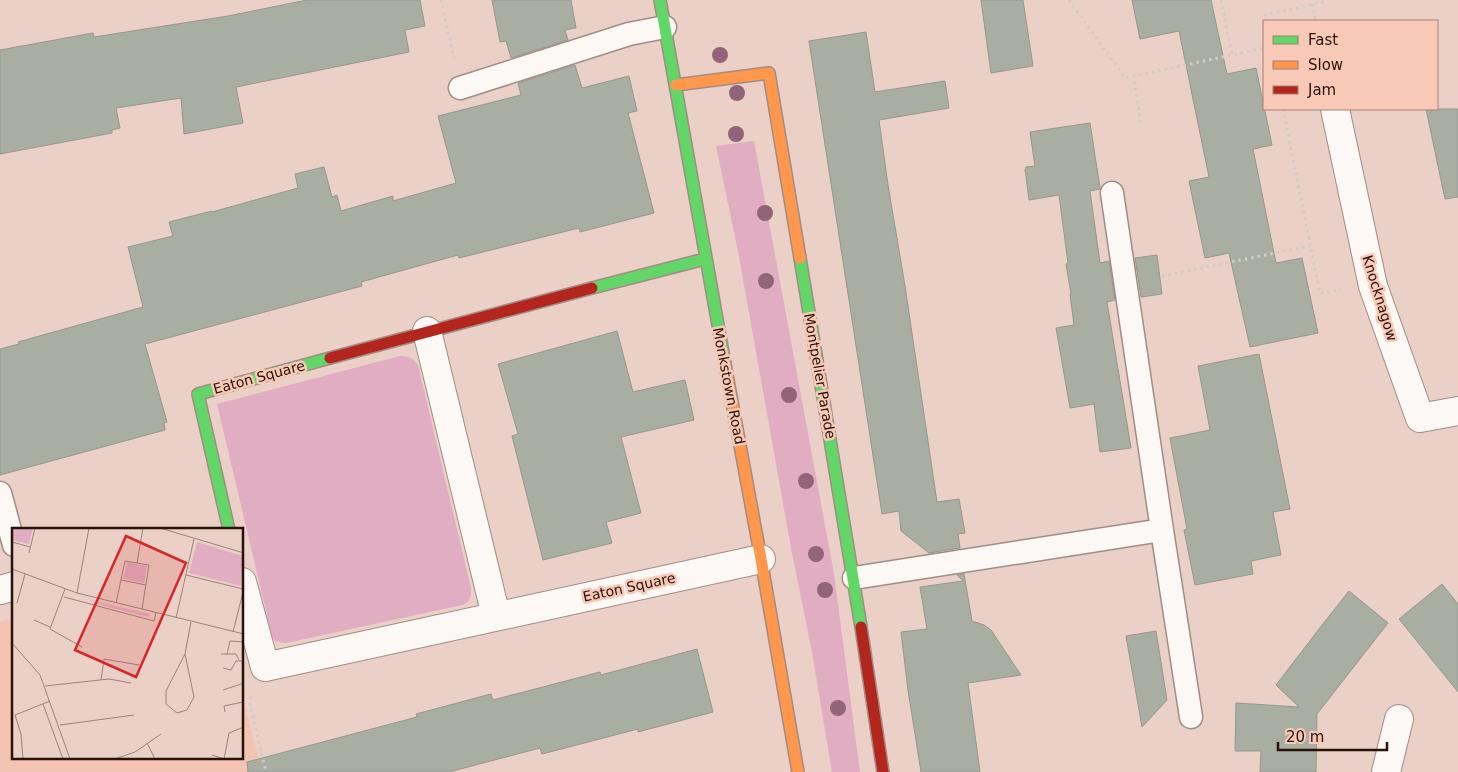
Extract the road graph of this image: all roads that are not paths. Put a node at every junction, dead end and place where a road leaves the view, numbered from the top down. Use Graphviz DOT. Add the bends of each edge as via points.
graph roads {
  1 [pos="660,0"];
  2 [pos="665,27"];
  3 [pos="676,85"];
  4 [pos="460,88"];
  5 [pos="1335,110"];
  6 [pos="1112,193"];
  7 [pos="705,259"];
  8 [pos="427,331"];
  9 [pos="1458,411"];
  10 [pos="0,493"];
  11 [pos="229,528"];
  12 [pos="1162,530"];
  13 [pos="12,538"];
  14 [pos="761,559"];
  15 [pos="854,578"];
  16 [pos="244,589"];
  17 [pos="496,616"];
  18 [pos="1191,717"];
  19 [pos="1399,720"];
  20 [pos="798,772"];
  21 [pos="883,772"];
  22 [pos="1386,772"];
  1 -- 2 [label="street, Monkstown Road"];
  2 -- 3 [label="street, Monkstown Road"];
  2 -- 4 [label="lane" via="629,34"];
  3 -- 7 [label="street, Monkstown Road"];
  3 -- 15 [label="street, Montpelier Parade" via="769,73"];
  5 -- 9 [label="street, Knocknagow" via="1373,286 1420,418"];
  6 -- 12 [label="lane"];
  7 -- 8 [label="street, Eaton Square"];
  7 -- 14 [label="street, Monkstown Road"];
  8 -- 11 [label="street, Eaton Square" via="198,394"];
  8 -- 17 [label="street"];
  10 -- 13 [label="lane"];
  12 -- 15 [label="lane"];
  12 -- 18 [label="lane"];
  14 -- 17 [label="street, Eaton Square"];
  14 -- 20 [label="street, Monkstown Road"];
  15 -- 21 [label="street, Montpelier Parade"];
  16 -- 17 [label="street, Eaton Square" via="265,666"];
  19 -- 22 [label="street"];
}
